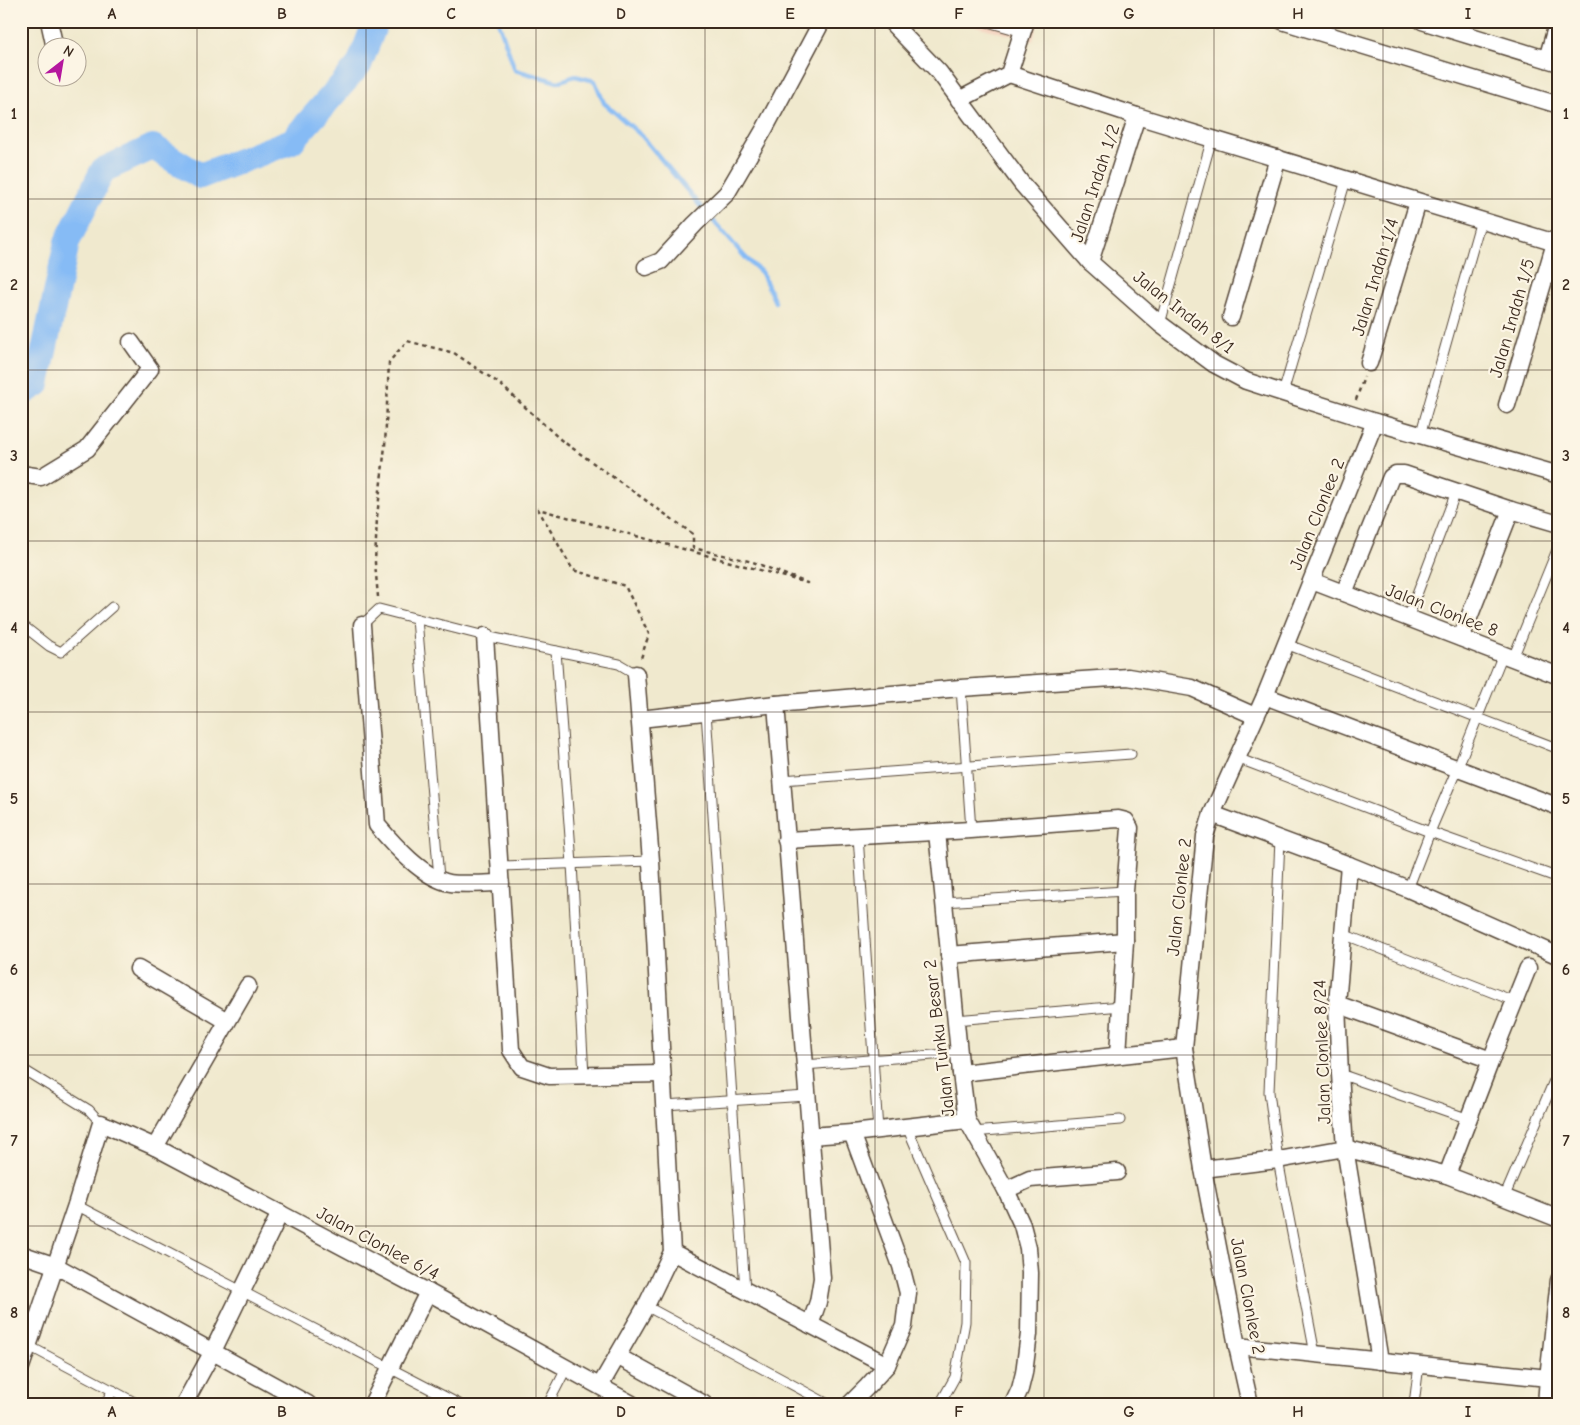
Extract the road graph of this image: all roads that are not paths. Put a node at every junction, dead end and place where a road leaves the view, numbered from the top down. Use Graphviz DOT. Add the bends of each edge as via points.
graph roads {
  1 [pos="49,21"];
  2 [pos="822,21"];
  3 [pos="890,21"];
  4 [pos="984,21"];
  5 [pos="1282,21"];
  6 [pos="1422,21"];
  7 [pos="1557,22"];
  8 [pos="1024,27"];
  9 [pos="52,38"];
  10 [pos="1553,61"];
  11 [pos="1009,74"];
  12 [pos="959,100"];
  13 [pos="1559,105"];
  14 [pos="1137,116"];
  15 [pos="1212,138"];
  16 [pos="1278,158"];
  17 [pos="1346,180"];
  18 [pos="1418,202"];
  19 [pos="1481,220"];
  20 [pos="1557,243"];
  21 [pos="1090,262"];
  22 [pos="646,267"];
  23 [pos="1231,317"];
  24 [pos="1160,324"];
  25 [pos="131,342"];
  26 [pos="1369,363"];
  27 [pos="1283,393"];
  28 [pos="1508,405"];
  29 [pos="1375,422"];
  30 [pos="1420,436"];
  31 [pos="21,474"];
  32 [pos="1558,474"];
  33 [pos="1456,492"];
  34 [pos="1510,510"];
  35 [pos="1559,524"];
  36 [pos="1559,545"];
  37 [pos="1312,580"];
  38 [pos="1344,593"];
  39 [pos="112,607"];
  40 [pos="1408,618"];
  41 [pos="417,619"];
  42 [pos="21,624"];
  43 [pos="362,625"];
  44 [pos="485,636"];
  45 [pos="1461,638"];
  46 [pos="1286,644"];
  47 [pos="556,651"];
  48 [pos="1508,656"];
  49 [pos="636,674"];
  50 [pos="1559,676"];
  51 [pos="961,688"];
  52 [pos="1265,696"];
  53 [pos="776,704"];
  54 [pos="706,712"];
  55 [pos="1255,716"];
  56 [pos="640,719"];
  57 [pos="1477,719"];
  58 [pos="1559,749"];
  59 [pos="1131,754"];
  60 [pos="1237,758"];
  61 [pos="966,766"];
  62 [pos="1458,769"];
  63 [pos="782,780"];
  64 [pos="1559,807"];
  65 [pos="1212,814"];
  66 [pos="971,830"];
  67 [pos="936,832"];
  68 [pos="1430,832"];
  69 [pos="858,836"];
  70 [pos="1280,839"];
  71 [pos="786,840"];
  72 [pos="650,861"];
  73 [pos="572,864"];
  74 [pos="1349,864"];
  75 [pos="500,866"];
  76 [pos="439,878"];
  77 [pos="1559,878"];
  78 [pos="501,883"];
  79 [pos="1408,889"];
  80 [pos="1125,891"];
  81 [pos="943,902"];
  82 [pos="1343,934"];
  83 [pos="1125,941"];
  84 [pos="949,955"];
  85 [pos="1559,956"];
  86 [pos="1528,968"];
  87 [pos="138,969"];
  88 [pos="248,986"];
  89 [pos="1514,1001"];
  90 [pos="1337,1004"];
  91 [pos="1122,1006"];
  92 [pos="956,1020"];
  93 [pos="228,1021"];
  94 [pos="1184,1048"];
  95 [pos="959,1053"];
  96 [pos="1118,1055"];
  97 [pos="873,1060"];
  98 [pos="1491,1060"];
  99 [pos="804,1065"];
  100 [pos="1559,1069"];
  101 [pos="24,1070"];
  102 [pos="961,1072"];
  103 [pos="662,1074"];
  104 [pos="1340,1074"];
  105 [pos="584,1075"];
  106 [pos="806,1096"];
  107 [pos="731,1101"];
  108 [pos="664,1104"];
  109 [pos="1468,1119"];
  110 [pos="1120,1120"];
  111 [pos="101,1123"];
  112 [pos="970,1126"];
  113 [pos="907,1127"];
  114 [pos="878,1130"];
  115 [pos="852,1133"];
  116 [pos="810,1136"];
  117 [pos="154,1148"];
  118 [pos="1346,1148"];
  119 [pos="1278,1160"];
  120 [pos="1203,1169"];
  121 [pos="1116,1172"];
  122 [pos="1447,1175"];
  123 [pos="1006,1190"];
  124 [pos="1504,1198"];
  125 [pos="76,1205"];
  126 [pos="280,1214"];
  127 [pos="1559,1219"];
  128 [pos="672,1252"];
  129 [pos="21,1254"];
  130 [pos="56,1266"];
  131 [pos="1559,1280"];
  132 [pos="242,1290"];
  133 [pos="744,1290"];
  134 [pos="428,1292"];
  135 [pos="646,1306"];
  136 [pos="810,1325"];
  137 [pos="29,1346"];
  138 [pos="1237,1346"];
  139 [pos="213,1351"];
  140 [pos="1315,1354"];
  141 [pos="617,1356"];
  142 [pos="1380,1361"];
  143 [pos="887,1365"];
  144 [pos="1419,1365"];
  145 [pos="21,1367"];
  146 [pos="390,1367"];
  147 [pos="567,1367"];
  148 [pos="1548,1378"];
  149 [pos="600,1386"];
  150 [pos="113,1390"];
  151 [pos="105,1404"];
  152 [pos="138,1404"];
  153 [pos="184,1404"];
  154 [pos="308,1404"];
  155 [pos="372,1404"];
  156 [pos="460,1404"];
  157 [pos="548,1404"];
  158 [pos="632,1404"];
  159 [pos="704,1404"];
  160 [pos="828,1404"];
  161 [pos="850,1404"];
  162 [pos="940,1404"];
  163 [pos="1013,1404"];
  164 [pos="1250,1404"];
  165 [pos="1414,1404"];
  166 [pos="1546,1404"];
  1 -- 9 [label="street"];
  2 -- 22 [label="street" via="727,193 661,261"];
  3 -- 12 [label="street, Jalan Indah 8/1" via="939,72"];
  4 -- 8 [label="lane"];
  5 -- 13 [label="street"];
  6 -- 10 [label="street"];
  7 -- 10 [label="street"];
  8 -- 11 [label="street"];
  11 -- 12 [label="street"];
  11 -- 14 [label="street"];
  12 -- 21 [label="street, Jalan Indah 8/1" via="1022,184"];
  14 -- 15 [label="street"];
  14 -- 21 [label="street, Jalan Indah 1/2"];
  15 -- 16 [label="street"];
  15 -- 24 [label="lane"];
  16 -- 17 [label="street"];
  16 -- 23 [label="street"];
  17 -- 18 [label="street"];
  17 -- 27 [label="lane"];
  18 -- 19 [label="street"];
  18 -- 26 [label="street, Jalan Indah 1/4"];
  19 -- 20 [label="street"];
  19 -- 30 [label="lane"];
  20 -- 28 [label="street, Jalan Indah 1/5"];
  21 -- 24 [label="street, Jalan Indah 8/1"];
  24 -- 27 [label="street, Jalan Indah 8/1" via="1214,364"];
  25 -- 31 [label="street" via="150,369 87,449 41,477"];
  27 -- 29 [label="street, Jalan Indah 8/1"];
  29 -- 30 [label="street, Jalan Indah 8/1"];
  29 -- 37 [label="street, Jalan Clonlee 2"];
  30 -- 32 [label="street, Jalan Indah 8/1"];
  33 -- 34 [label="street"];
  33 -- 38 [label="street" via="1404,474 1391,477"];
  33 -- 40 [label="lane"];
  34 -- 35 [label="street"];
  34 -- 45 [label="street"];
  36 -- 48 [label="lane"];
  37 -- 38 [label="street, Jalan Clonlee 8"];
  37 -- 46 [label="street, Jalan Clonlee 2"];
  38 -- 40 [label="street, Jalan Clonlee 8"];
  39 -- 42 [label="lane" via="61,652"];
  40 -- 45 [label="street, Jalan Clonlee 8"];
  41 -- 43 [label="lane" via="379,609"];
  41 -- 44 [label="lane"];
  41 -- 76 [label="lane"];
  43 -- 76 [label="street" via="377,826 397,848 430,875"];
  44 -- 47 [label="lane"];
  44 -- 75 [label="street"];
  45 -- 48 [label="street, Jalan Clonlee 8"];
  46 -- 52 [label="street, Jalan Clonlee 2"];
  46 -- 57 [label="lane"];
  47 -- 49 [label="lane" via="619,664"];
  47 -- 73 [label="lane"];
  48 -- 50 [label="street, Jalan Clonlee 8"];
  48 -- 57 [label="lane"];
  49 -- 56 [label="street"];
  51 -- 53 [label="street"];
  51 -- 55 [label="street" via="1128,677 1192,688"];
  51 -- 61 [label="lane"];
  52 -- 55 [label="street, Jalan Clonlee 2"];
  52 -- 62 [label="street"];
  53 -- 54 [label="street"];
  53 -- 63 [label="street"];
  54 -- 56 [label="street"];
  54 -- 107 [label="lane"];
  55 -- 60 [label="street, Jalan Clonlee 2"];
  56 -- 72 [label="street"];
  57 -- 58 [label="lane"];
  57 -- 62 [label="lane"];
  59 -- 61 [label="lane"];
  60 -- 65 [label="street, Jalan Clonlee 2"];
  60 -- 68 [label="lane"];
  61 -- 63 [label="lane"];
  61 -- 66 [label="lane"];
  62 -- 64 [label="street"];
  62 -- 68 [label="lane"];
  63 -- 71 [label="street"];
  65 -- 70 [label="street"];
  65 -- 94 [label="street, Jalan Clonlee 2" via="1205,836"];
  66 -- 67 [label="street"];
  66 -- 80 [label="street" via="1126,821 1130,828"];
  67 -- 69 [label="street"];
  67 -- 81 [label="street, Jalan Tunku Besar 2"];
  68 -- 77 [label="lane"];
  68 -- 79 [label="lane"];
  69 -- 71 [label="street"];
  69 -- 97 [label="lane"];
  70 -- 74 [label="street"];
  70 -- 119 [label="lane" via="1269,1092"];
  71 -- 99 [label="street"];
  72 -- 73 [label="lane"];
  72 -- 103 [label="street"];
  73 -- 75 [label="lane"];
  73 -- 105 [label="lane"];
  74 -- 79 [label="street"];
  74 -- 82 [label="street, Jalan Clonlee 8/24"];
  75 -- 78 [label="street"];
  76 -- 78 [label="street" via="450,883"];
  78 -- 105 [label="street" via="511,1050 522,1068 549,1076"];
  79 -- 85 [label="street"];
  80 -- 81 [label="lane"];
  80 -- 83 [label="street"];
  81 -- 84 [label="street, Jalan Tunku Besar 2"];
  82 -- 89 [label="lane"];
  82 -- 90 [label="street, Jalan Clonlee 8/24"];
  83 -- 84 [label="street"];
  83 -- 91 [label="street"];
  84 -- 92 [label="street, Jalan Tunku Besar 2"];
  86 -- 89 [label="street"];
  87 -- 93 [label="street"];
  88 -- 93 [label="street"];
  89 -- 98 [label="street"];
  90 -- 98 [label="street"];
  90 -- 104 [label="street, Jalan Clonlee 8/24"];
  91 -- 92 [label="lane"];
  91 -- 96 [label="street"];
  92 -- 95 [label="street, Jalan Tunku Besar 2"];
  93 -- 117 [label="street"];
  94 -- 96 [label="street"];
  94 -- 120 [label="street, Jalan Clonlee 2"];
  95 -- 97 [label="lane"];
  95 -- 102 [label="street, Jalan Tunku Besar 2"];
  96 -- 102 [label="street"];
  97 -- 99 [label="lane"];
  97 -- 114 [label="lane"];
  98 -- 109 [label="street"];
  99 -- 106 [label="street"];
  100 -- 124 [label="lane"];
  101 -- 111 [label="lane" via="89,1110"];
  102 -- 112 [label="street, Jalan Tunku Besar 2"];
  103 -- 105 [label="street"];
  103 -- 108 [label="street"];
  104 -- 109 [label="lane"];
  104 -- 118 [label="street, Jalan Clonlee 8/24"];
  106 -- 107 [label="lane"];
  106 -- 116 [label="street"];
  107 -- 108 [label="lane"];
  107 -- 133 [label="lane"];
  108 -- 128 [label="street"];
  109 -- 122 [label="street"];
  110 -- 112 [label="lane"];
  111 -- 117 [label="street, Jalan Clonlee 6/4"];
  111 -- 125 [label="street"];
  112 -- 113 [label="street"];
  112 -- 123 [label="street, Jalan Tunku Besar 2"];
  113 -- 114 [label="street"];
  113 -- 162 [label="lane" via="966,1263 965,1322 955,1377"];
  114 -- 115 [label="street"];
  115 -- 116 [label="street"];
  115 -- 143 [label="street" via="902,1266 908,1293 904,1326"];
  116 -- 136 [label="street" via="822,1278"];
  117 -- 126 [label="street, Jalan Clonlee 6/4"];
  118 -- 119 [label="street"];
  118 -- 122 [label="street"];
  118 -- 142 [label="street, Jalan Clonlee 8/24"];
  119 -- 120 [label="street"];
  119 -- 140 [label="lane"];
  120 -- 138 [label="street, Jalan Clonlee 2"];
  121 -- 123 [label="street" via="1030,1179"];
  122 -- 124 [label="street"];
  123 -- 163 [label="street, Jalan Tunku Besar 2" via="1022,1225 1030,1273 1029,1334 1024,1373"];
  124 -- 127 [label="street"];
  125 -- 130 [label="street"];
  125 -- 132 [label="lane"];
  126 -- 132 [label="street"];
  126 -- 134 [label="street, Jalan Clonlee 6/4"];
  128 -- 133 [label="street"];
  128 -- 135 [label="street"];
  129 -- 130 [label="street"];
  130 -- 137 [label="street"];
  130 -- 139 [label="street"];
  131 -- 148 [label="street"];
  132 -- 139 [label="street"];
  132 -- 146 [label="lane"];
  133 -- 136 [label="street"];
  134 -- 146 [label="street"];
  134 -- 147 [label="street, Jalan Clonlee 6/4"];
  135 -- 141 [label="street"];
  135 -- 160 [label="lane"];
  136 -- 143 [label="street"];
  137 -- 145 [label="street"];
  137 -- 150 [label="lane"];
  138 -- 140 [label="street"];
  138 -- 164 [label="street, Jalan Clonlee 2"];
  139 -- 153 [label="street"];
  139 -- 154 [label="street"];
  140 -- 142 [label="street"];
  141 -- 149 [label="street"];
  141 -- 159 [label="street"];
  142 -- 144 [label="street"];
  143 -- 161 [label="street"];
  144 -- 148 [label="street"];
  144 -- 165 [label="lane"];
  146 -- 155 [label="street"];
  146 -- 156 [label="lane"];
  147 -- 149 [label="street, Jalan Clonlee 6/4"];
  147 -- 157 [label="lane"];
  148 -- 166 [label="street"];
  149 -- 158 [label="street, Jalan Clonlee 6/4"];
  150 -- 151 [label="lane"];
  150 -- 152 [label="lane"];
}
